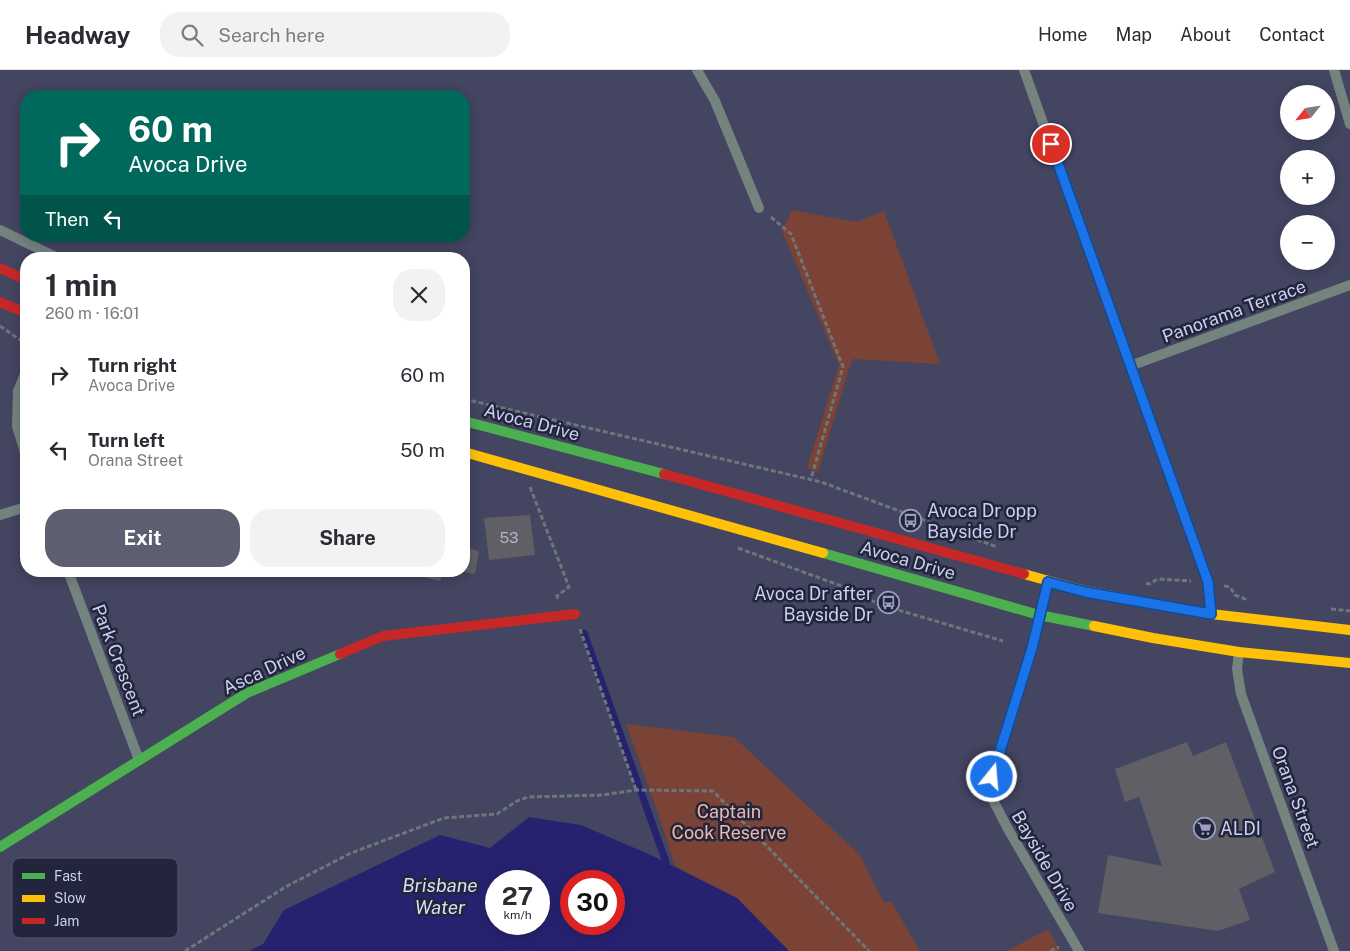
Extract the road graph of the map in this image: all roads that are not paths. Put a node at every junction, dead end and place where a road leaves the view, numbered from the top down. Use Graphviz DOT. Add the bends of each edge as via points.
graph roads {
  1 [pos="697,70"];
  2 [pos="1024,70"];
  3 [pos="1334,70"];
  4 [pos="1350,124"];
  5 [pos="759,208"];
  6 [pos="0,230"];
  7 [pos="20,240"];
  8 [pos="25,242"];
  9 [pos="46,252"];
  10 [pos="0,268"];
  11 [pos="20,277"];
  12 [pos="1350,286"];
  13 [pos="0,302"];
  14 [pos="20,310"];
  15 [pos="1130,366"];
  16 [pos="20,386"];
  17 [pos="470,423"];
  18 [pos="20,436"];
  19 [pos="470,454"];
  20 [pos="20,509"];
  21 [pos="0,515"];
  22 [pos="70,577"];
  23 [pos="1048,582"];
  24 [pos="575,614"];
  25 [pos="1211,614"];
  26 [pos="1039,615"];
  27 [pos="1350,630"];
  28 [pos="1239,652"];
  29 [pos="1350,663"];
  30 [pos="139,760"];
  31 [pos="0,847"];
  32 [pos="1079,951"];
  33 [pos="1334,951"];
  1 -- 5 [label="street" via="715,101"];
  2 -- 15 [label="street"];
  3 -- 4 [label="street"];
  6 -- 7 [label="street"];
  8 -- 9 [label="street"];
  10 -- 11 [label="main road"];
  12 -- 15 [label="street, Panorama Terrace"];
  13 -- 14 [label="main road"];
  15 -- 25 [label="street" via="1208,582"];
  16 -- 18 [label="street" via="17,426"];
  17 -- 23 [label="main road, Avoca Drive" via="756,498"];
  19 -- 26 [label="main road, Avoca Drive"];
  20 -- 21 [label="street"];
  22 -- 30 [label="street, Park Crescent"];
  23 -- 25 [label="main road, Avoca Drive" via="1085,592"];
  23 -- 26 [label="street, Bayside Drive"];
  24 -- 30 [label="main road, Asca Drive" via="383,636 247,693"];
  25 -- 27 [label="main road, Avoca Drive"];
  26 -- 28 [label="main road, Avoca Drive"];
  26 -- 32 [label="street, Bayside Drive" via="991,789 1008,829"];
  28 -- 29 [label="main road, Avoca Drive"];
  28 -- 33 [label="street, Orana Street" via="1236,670 1242,694"];
  30 -- 31 [label="main road, Asca Drive"];
}
